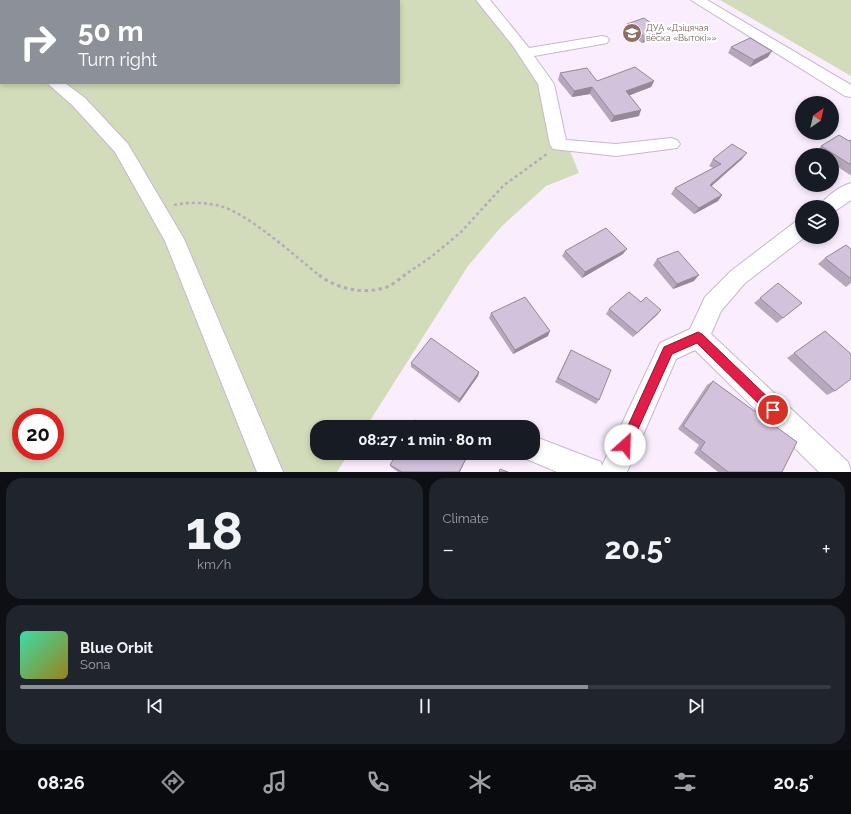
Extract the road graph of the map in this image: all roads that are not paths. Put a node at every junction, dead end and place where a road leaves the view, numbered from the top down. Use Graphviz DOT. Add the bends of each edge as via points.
graph roads {
  1 [pos="483,0"];
  2 [pos="698,0"];
  3 [pos="602,40"];
  4 [pos="525,53"];
  5 [pos="56,84"];
  6 [pos="851,92"];
  7 [pos="671,144"];
  8 [pos="851,191"];
  9 [pos="839,200"];
  10 [pos="795,233"];
  11 [pos="698,337"];
  12 [pos="540,452"];
  13 [pos="270,472"];
  14 [pos="591,472"];
  15 [pos="613,472"];
  16 [pos="838,472"];
  1 -- 4 [label="street"];
  2 -- 6 [label="street"];
  3 -- 4 [label="street"];
  4 -- 7 [label="street" via="546,84 559,145 616,150"];
  5 -- 13 [label="street" via="79,102 122,148 158,208 174,239"];
  8 -- 9 [label="street"];
  10 -- 11 [label="street" via="738,277 713,304"];
  11 -- 15 [label="street" via="668,351"];
  11 -- 16 [label="street"];
  12 -- 14 [label="street"];
}
